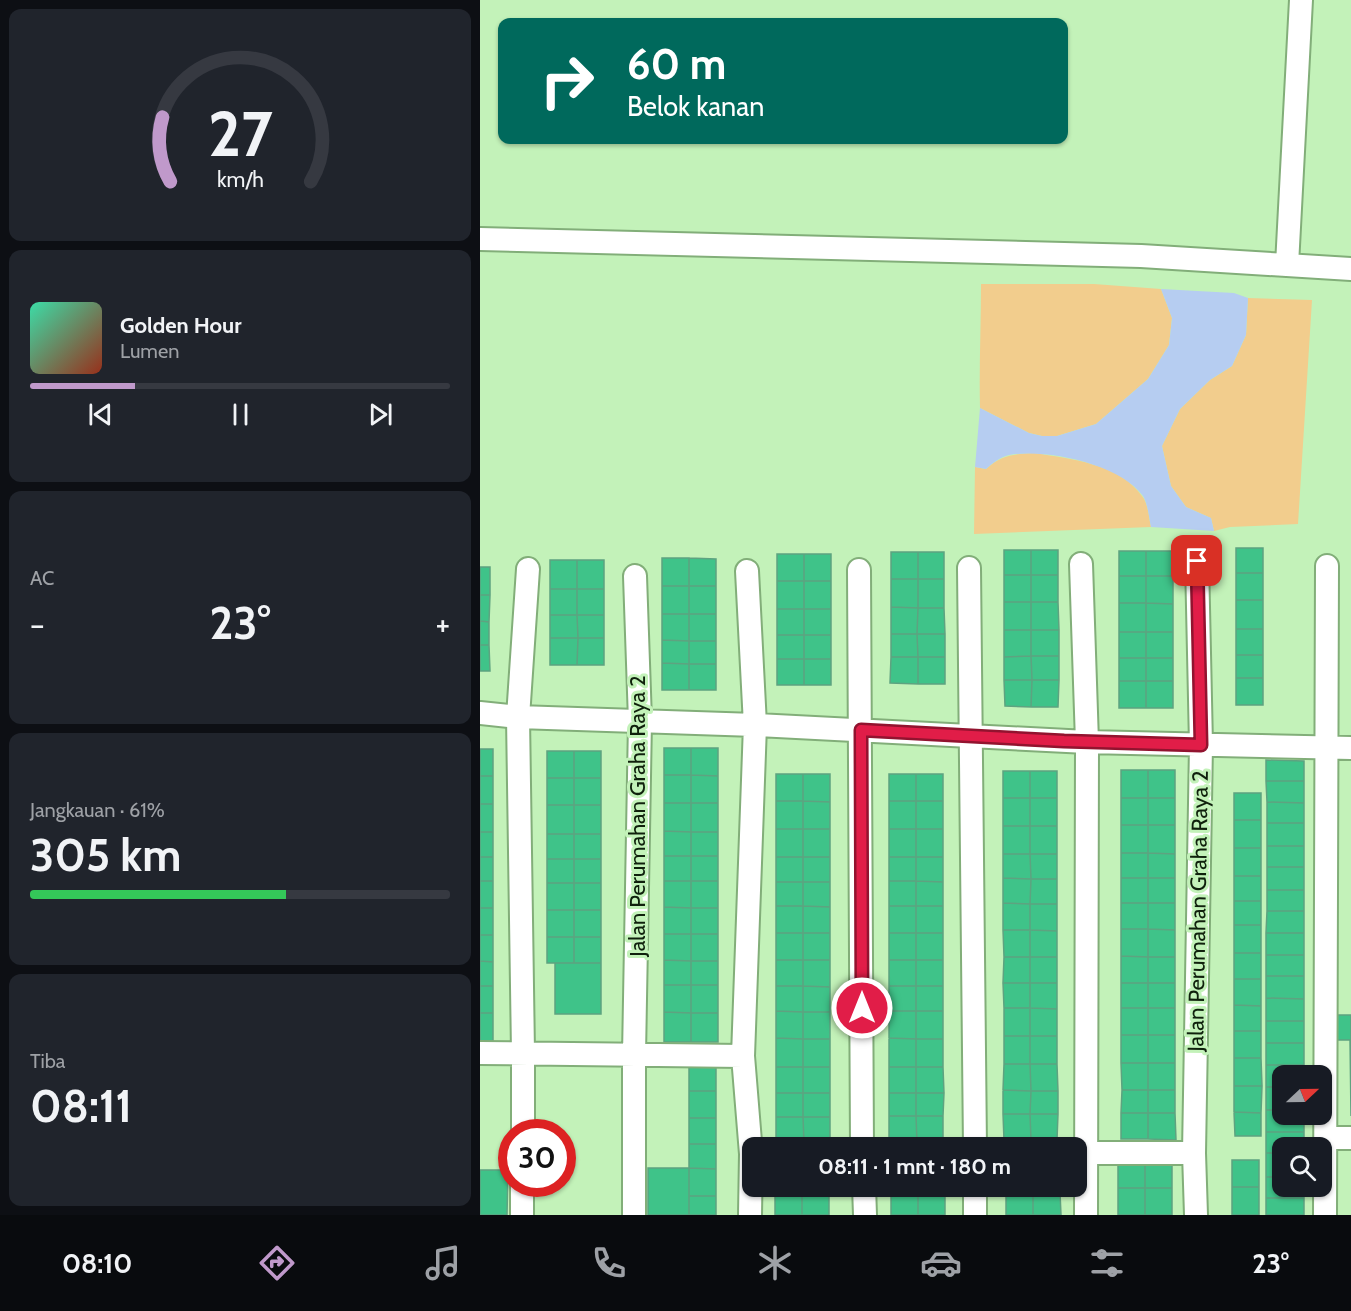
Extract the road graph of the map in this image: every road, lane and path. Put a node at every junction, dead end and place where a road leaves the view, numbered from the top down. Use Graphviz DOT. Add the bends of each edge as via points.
graph roads {
  1 [pos="1301,0"];
  2 [pos="480,239"];
  3 [pos="1287,265"];
  4 [pos="1351,269"];
  5 [pos="1197,561"];
  6 [pos="1081,564"];
  7 [pos="1327,566"];
  8 [pos="969,568"];
  9 [pos="528,569"];
  10 [pos="859,570"];
  11 [pos="747,571"];
  12 [pos="635,576"];
  13 [pos="480,712"];
  14 [pos="518,717"];
  15 [pos="640,721"];
  16 [pos="755,725"];
  17 [pos="861,730"];
  18 [pos="972,737"];
  19 [pos="1087,742"];
  20 [pos="1201,745"];
  21 [pos="1326,747"];
  22 [pos="1351,748"];
  23 [pos="480,1053"];
  24 [pos="524,1053"];
  25 [pos="634,1055"];
  26 [pos="743,1056"];
  27 [pos="523,1119"];
  28 [pos="750,1137"];
  29 [pos="862,1137"];
  30 [pos="975,1137"];
  31 [pos="1081,1137"];
  32 [pos="1326,1137"];
  33 [pos="1332,1138"];
  34 [pos="1351,1138"];
  35 [pos="1087,1153"];
  36 [pos="1194,1153"];
  37 [pos="522,1197"];
  38 [pos="751,1197"];
  39 [pos="864,1197"];
  40 [pos="975,1197"];
  41 [pos="1085,1197"];
  42 [pos="1325,1197"];
  43 [pos="522,1215"];
  44 [pos="634,1215"];
  45 [pos="750,1215"];
  46 [pos="865,1215"];
  47 [pos="975,1215"];
  48 [pos="1086,1215"];
  49 [pos="1196,1215"];
  50 [pos="1325,1215"];
  1 -- 3 [label="street"];
  2 -- 3 [label="street" via="1141,256"];
  3 -- 4 [label="street"];
  5 -- 20 [label="street, Jalan Perumahan Graha Raya 2"];
  6 -- 19 [label="street"];
  7 -- 21 [label="street"];
  8 -- 18 [label="street"];
  9 -- 14 [label="street"];
  10 -- 17 [label="street"];
  11 -- 16 [label="street"];
  12 -- 15 [label="street, Jalan Perumahan Graha Raya 2"];
  13 -- 14 [label="street"];
  14 -- 15 [label="street"];
  14 -- 24 [label="street"];
  15 -- 16 [label="street"];
  15 -- 25 [label="street, Jalan Perumahan Graha Raya 2"];
  16 -- 17 [label="street"];
  16 -- 26 [label="street"];
  17 -- 18 [label="street"];
  17 -- 29 [label="street"];
  18 -- 19 [label="street"];
  18 -- 30 [label="street"];
  19 -- 20 [label="street"];
  19 -- 31 [label="street"];
  20 -- 21 [label="street"];
  20 -- 36 [label="street, Jalan Perumahan Graha Raya 2"];
  21 -- 22 [label="street"];
  21 -- 32 [label="street"];
  23 -- 24 [label="street"];
  24 -- 25 [label="street"];
  24 -- 27 [label="street"];
  25 -- 26 [label="street"];
  25 -- 44 [label="street, Jalan Perumahan Graha Raya 2"];
  26 -- 28 [label="street"];
  33 -- 34 [label="street"];
  35 -- 36 [label="street"];
  36 -- 49 [label="street, Jalan Perumahan Graha Raya 2"];
  37 -- 43 [label="street"];
  38 -- 45 [label="street"];
  39 -- 46 [label="street"];
  40 -- 47 [label="street"];
  41 -- 48 [label="street"];
  42 -- 50 [label="street"];
}
